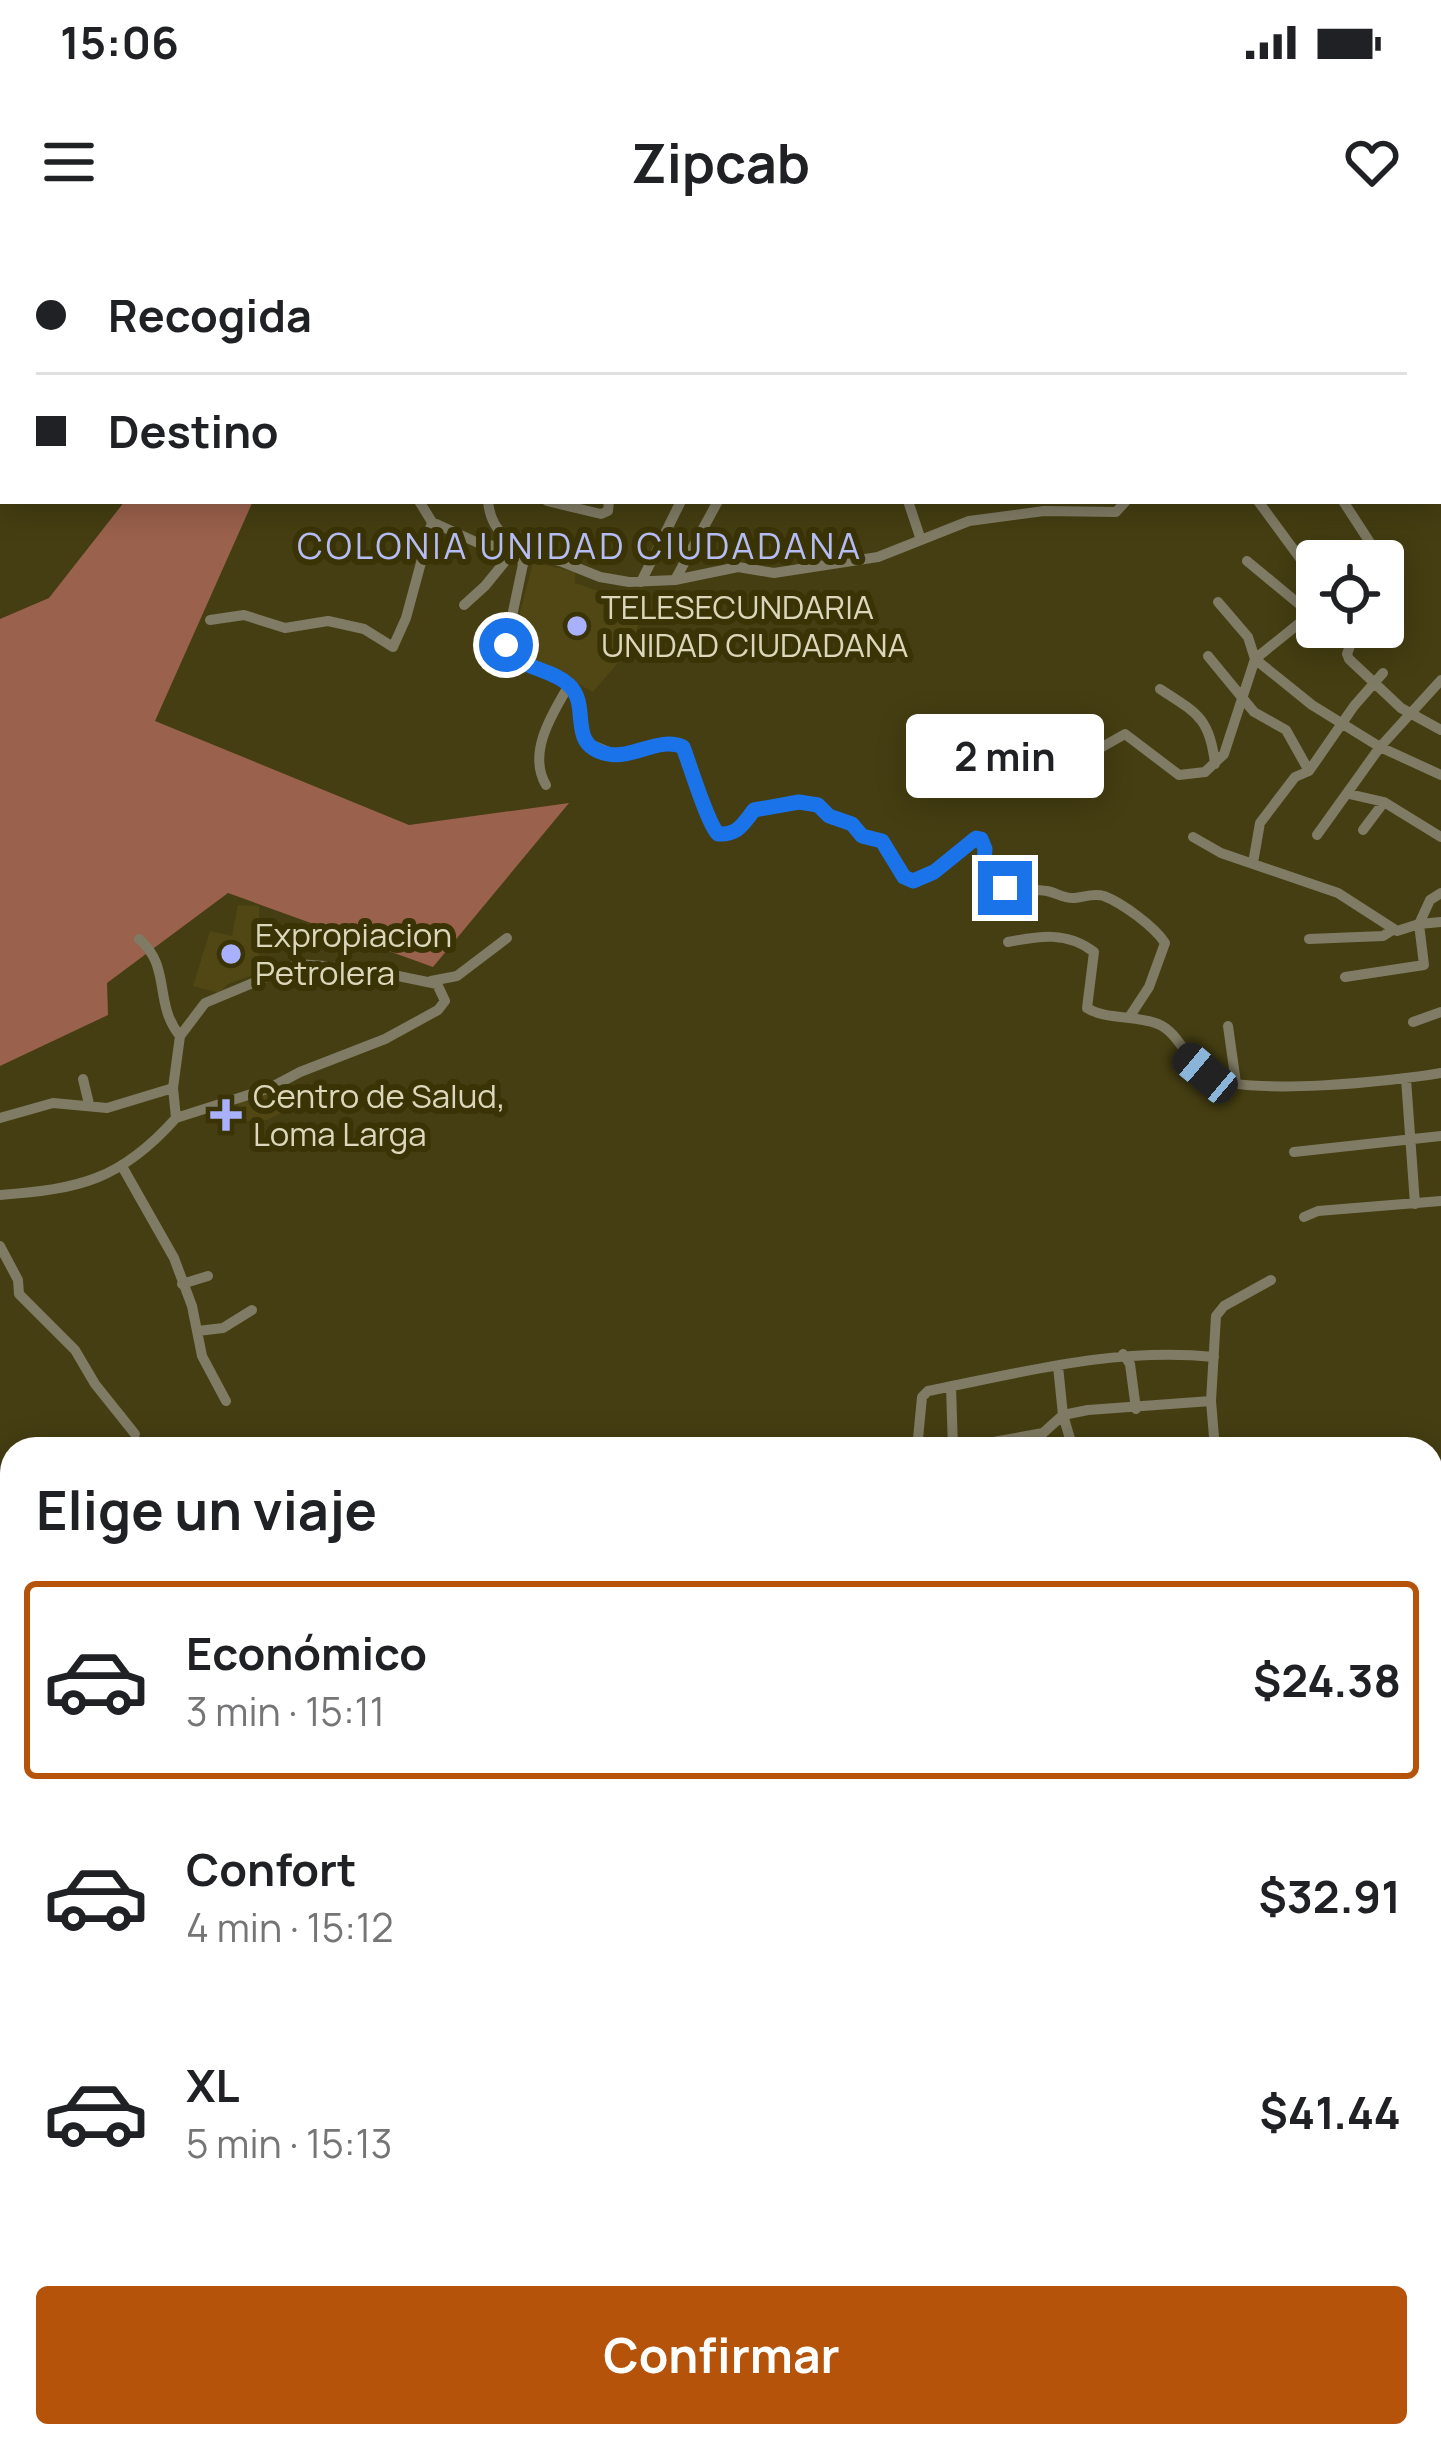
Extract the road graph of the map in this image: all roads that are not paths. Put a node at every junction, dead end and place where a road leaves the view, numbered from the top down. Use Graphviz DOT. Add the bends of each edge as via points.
graph roads {
  1 [pos="421,504"];
  2 [pos="489,504"];
  3 [pos="560,504"];
  4 [pos="609,504"];
  5 [pos="680,504"];
  6 [pos="716,504"];
  7 [pos="909,504"];
  8 [pos="1123,504"];
  9 [pos="1262,504"];
  10 [pos="1345,504"];
  11 [pos="432,521"];
  12 [pos="921,540"];
  13 [pos="1369,540"];
  14 [pos="1296,552"];
  15 [pos="515,554"];
  16 [pos="1247,561"];
  17 [pos="675,580"];
  18 [pos="641,582"];
  19 [pos="1296,598"];
  20 [pos="1218,602"];
  21 [pos="464,604"];
  22 [pos="210,620"];
  23 [pos="1296,626"];
  24 [pos="1349,648"];
  25 [pos="1208,656"];
  26 [pos="1255,659"];
  27 [pos="1383,673"];
  28 [pos="1441,680"];
  29 [pos="1374,684"];
  30 [pos="569,686"];
  31 [pos="1160,689"];
  32 [pos="1243,698"];
  33 [pos="1410,714"];
  34 [pos="1343,724"];
  35 [pos="1441,730"];
  36 [pos="1380,747"];
  37 [pos="1215,764"];
  38 [pos="1309,771"];
  39 [pos="1441,776"];
  40 [pos="1042,781"];
  41 [pos="546,785"];
  42 [pos="1349,794"];
  43 [pos="1384,802"];
  44 [pos="1363,830"];
  45 [pos="1317,835"];
  46 [pos="1193,836"];
  47 [pos="1441,837"];
  48 [pos="1253,862"];
  49 [pos="1441,892"];
  50 [pos="1441,922"];
  51 [pos="1419,924"];
  52 [pos="1394,929"];
  53 [pos="507,938"];
  54 [pos="139,939"];
  55 [pos="1309,939"];
  56 [pos="1008,942"];
  57 [pos="1346,977"];
  58 [pos="428,982"];
  59 [pos="1441,1012"];
  60 [pos="1130,1016"];
  61 [pos="1413,1022"];
  62 [pos="1228,1026"];
  63 [pos="180,1036"];
  64 [pos="1441,1073"];
  65 [pos="83,1079"];
  66 [pos="1406,1079"];
  67 [pos="1236,1083"];
  68 [pos="172,1088"];
  69 [pos="89,1104"];
  70 [pos="0,1118"];
  71 [pos="176,1118"];
  72 [pos="1441,1136"];
  73 [pos="1410,1140"];
  74 [pos="1294,1152"];
  75 [pos="123,1168"];
  76 [pos="0,1196"];
  77 [pos="1441,1201"];
  78 [pos="1414,1204"];
  79 [pos="1304,1216"];
  80 [pos="0,1246"];
  81 [pos="208,1276"];
  82 [pos="1271,1280"];
  83 [pos="182,1284"];
  84 [pos="252,1310"];
  85 [pos="198,1331"];
  86 [pos="1123,1354"];
  87 [pos="1214,1358"];
  88 [pos="1058,1366"];
  89 [pos="951,1386"];
  90 [pos="226,1401"];
  91 [pos="1211,1401"];
  92 [pos="1136,1409"];
  93 [pos="1063,1415"];
  94 [pos="135,1434"];
  95 [pos="918,1437"];
  96 [pos="953,1437"];
  97 [pos="1020,1437"];
  98 [pos="1069,1437"];
  99 [pos="1214,1437"];
  1 -- 11 [label="street"];
  2 -- 15 [label="street"];
  3 -- 4 [label="street" via="602,514"];
  5 -- 18 [label="street"];
  6 -- 17 [label="street"];
  7 -- 12 [label="street"];
  8 -- 12 [label="street" via="1116,512 969,521"];
  9 -- 14 [label="street"];
  10 -- 13 [label="street"];
  11 -- 15 [label="street"];
  11 -- 22 [label="street" via="393,647 328,621 285,628 244,615"];
  12 -- 17 [label="street" via="878,557"];
  15 -- 18 [label="street"];
  15 -- 21 [label="street"];
  15 -- 30 [label="street" via="523,564 506,645 511,657"];
  16 -- 19 [label="street"];
  17 -- 18 [label="street"];
  20 -- 26 [label="street" via="1248,637"];
  23 -- 26 [label="street"];
  24 -- 29 [label="street"];
  25 -- 32 [label="street"];
  26 -- 32 [label="street"];
  26 -- 34 [label="street"];
  27 -- 29 [label="street"];
  28 -- 33 [label="street"];
  29 -- 33 [label="street"];
  29 -- 34 [label="street"];
  30 -- 41 [label="street" via="538,753"];
  30 -- 60 [label="street" via="589,745 614,754 683,747 718,834 745,825 754,810 818,805 882,841 913,881 976,838 989,881 1069,899 1108,898 1165,943"];
  31 -- 37 [label="street" via="1201,715"];
  32 -- 37 [label="street"];
  32 -- 38 [label="street" via="1286,730"];
  33 -- 35 [label="street"];
  33 -- 36 [label="street"];
  34 -- 36 [label="street"];
  34 -- 38 [label="street"];
  36 -- 39 [label="street"];
  36 -- 42 [label="street"];
  37 -- 40 [label="street" via="1179,776 1121,734"];
  38 -- 48 [label="street" via="1295,777 1260,823"];
  42 -- 43 [label="street"];
  42 -- 45 [label="street"];
  43 -- 44 [label="street"];
  43 -- 47 [label="street"];
  46 -- 48 [label="street"];
  48 -- 52 [label="street" via="1338,893"];
  49 -- 51 [label="street"];
  50 -- 51 [label="street"];
  51 -- 52 [label="street"];
  51 -- 57 [label="street" via="1424,965"];
  52 -- 55 [label="street"];
  53 -- 58 [label="street" via="457,976"];
  54 -- 63 [label="street" via="152,950 165,1018"];
  56 -- 60 [label="street" via="1062,937 1084,944 1094,952 1087,1008"];
  58 -- 63 [label="street" via="298,964 205,1003"];
  58 -- 71 [label="street" via="445,1001 386,1039"];
  59 -- 61 [label="street"];
  60 -- 67 [label="street" via="1161,1025 1205,1073"];
  62 -- 67 [label="street"];
  63 -- 68 [label="street"];
  64 -- 66 [label="street"];
  65 -- 69 [label="street"];
  66 -- 67 [label="street"];
  66 -- 73 [label="street"];
  68 -- 69 [label="street" via="106,1108"];
  68 -- 71 [label="street"];
  69 -- 70 [label="street" via="53,1103"];
  71 -- 75 [label="street"];
  72 -- 73 [label="street"];
  73 -- 74 [label="street"];
  73 -- 78 [label="street"];
  75 -- 76 [label="street"];
  75 -- 83 [label="street"];
  77 -- 78 [label="street"];
  78 -- 79 [label="street"];
  80 -- 94 [label="street" via="19,1294 75,1350"];
  81 -- 83 [label="street"];
  82 -- 87 [label="street" via="1218,1311"];
  83 -- 85 [label="street"];
  84 -- 85 [label="street" via="224,1328"];
  85 -- 90 [label="street"];
  86 -- 87 [label="street"];
  86 -- 88 [label="street"];
  86 -- 92 [label="street"];
  87 -- 91 [label="street"];
  88 -- 89 [label="street"];
  88 -- 93 [label="street"];
  89 -- 95 [label="street" via="923,1392"];
  89 -- 96 [label="street"];
  91 -- 92 [label="street"];
  91 -- 99 [label="street"];
  92 -- 93 [label="street"];
  93 -- 97 [label="street" via="1043,1433"];
  93 -- 98 [label="street"];
}
